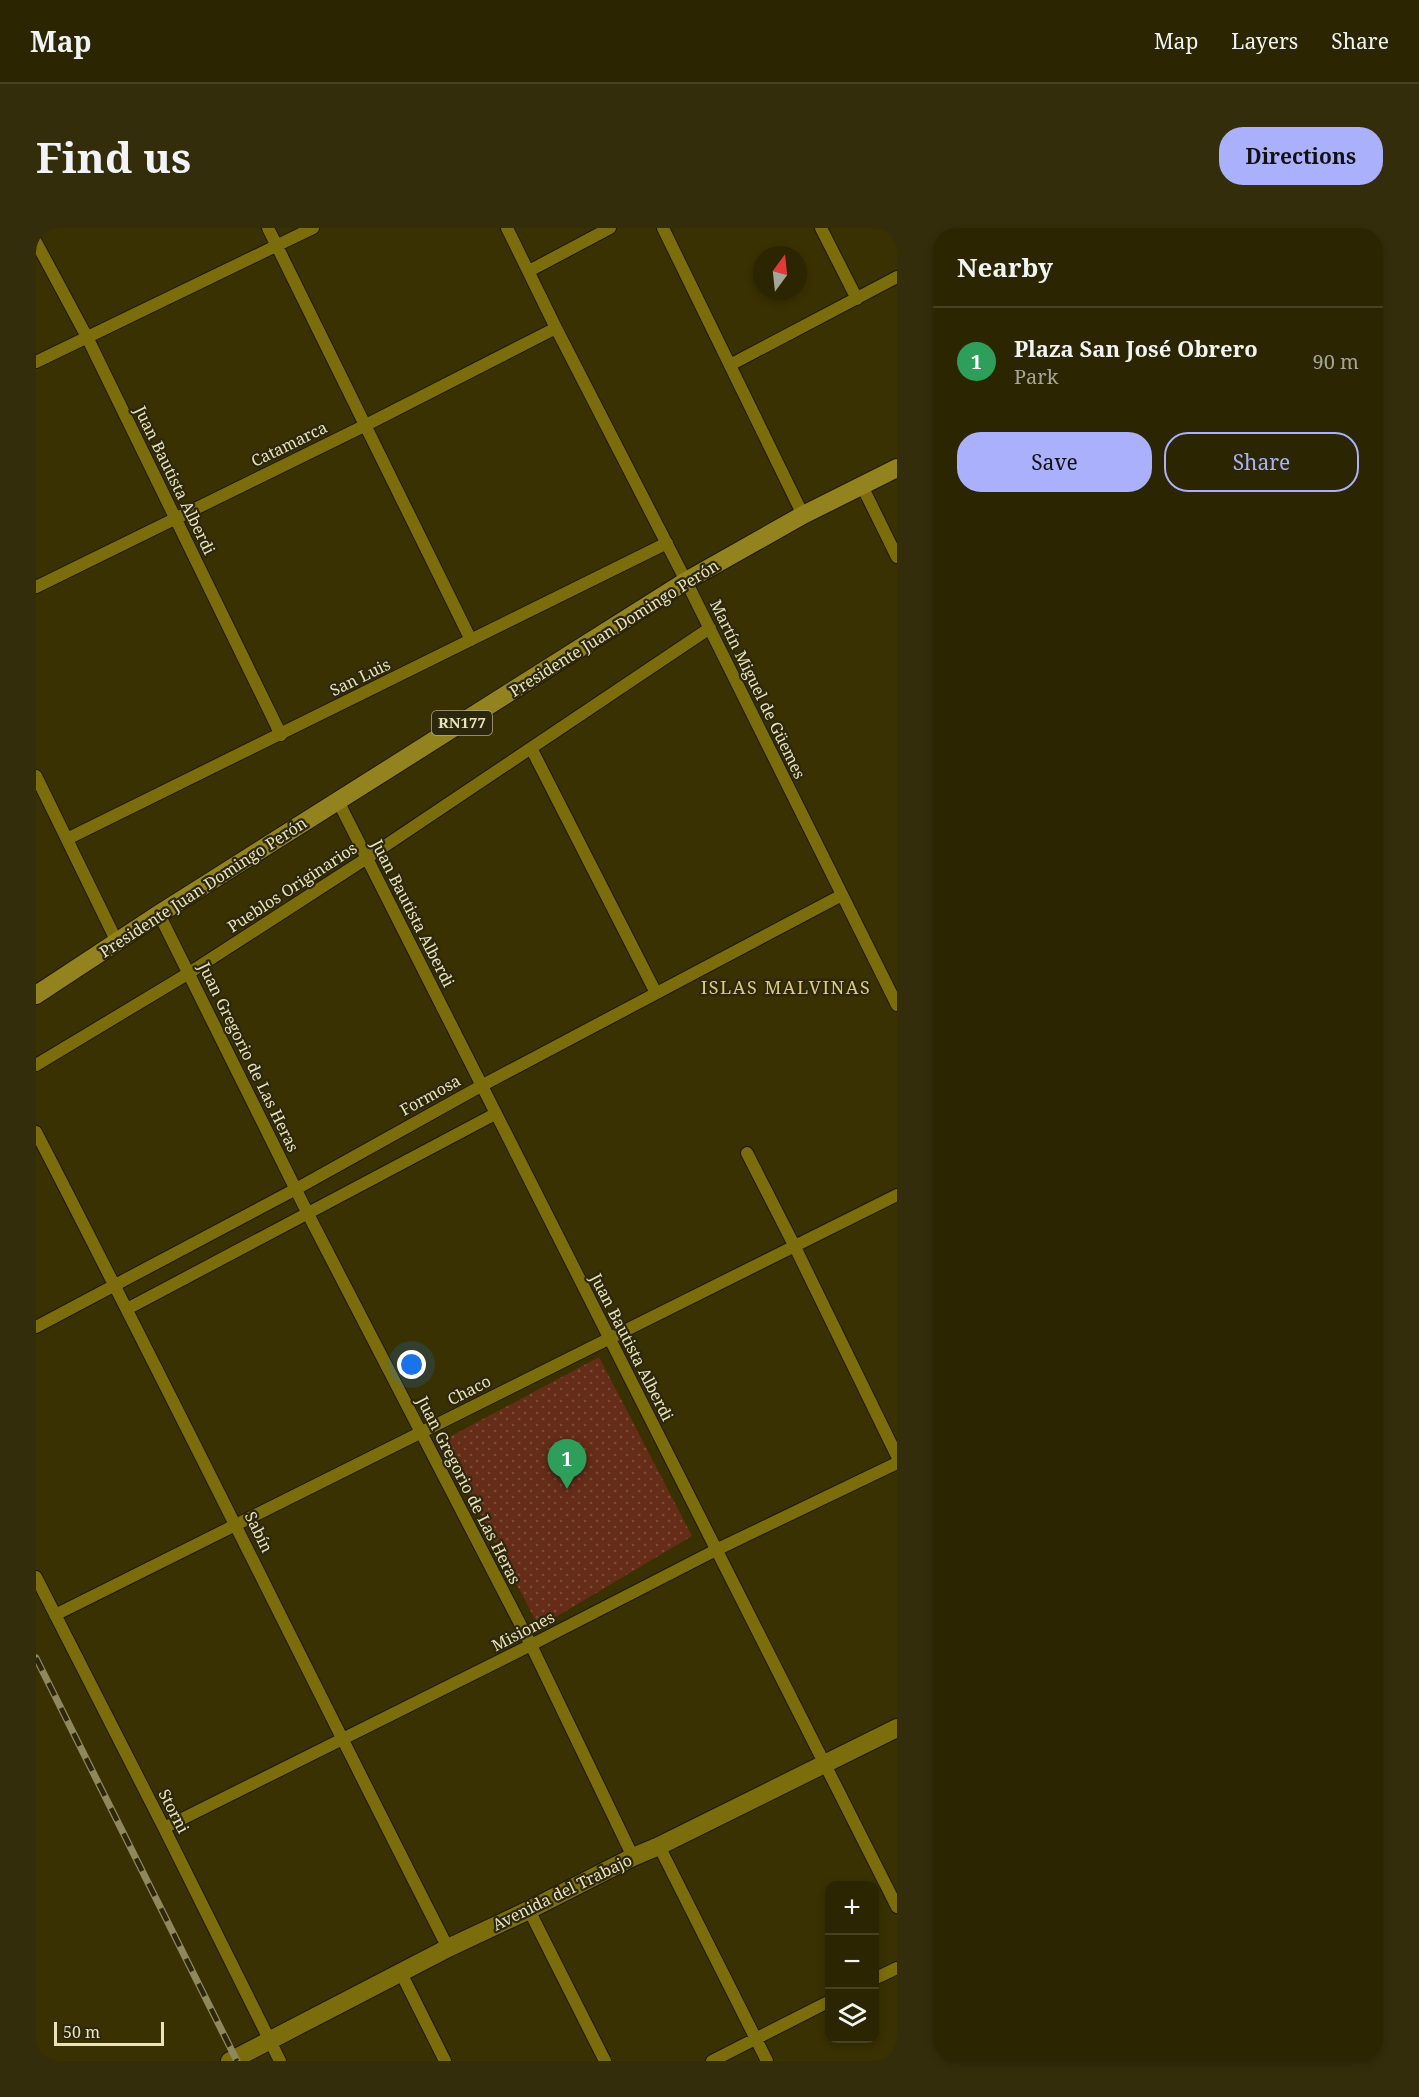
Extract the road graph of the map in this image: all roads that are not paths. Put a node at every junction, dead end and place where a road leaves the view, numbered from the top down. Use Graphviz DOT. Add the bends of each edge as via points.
graph roads {
  1 [pos="268,228"];
  2 [pos="313,228"];
  3 [pos="507,228"];
  4 [pos="610,228"];
  5 [pos="663,228"];
  6 [pos="821,228"];
  7 [pos="36,242"];
  8 [pos="277,246"];
  9 [pos="529,271"];
  10 [pos="897,278"];
  11 [pos="857,299"];
  12 [pos="556,328"];
  13 [pos="87,337"];
  14 [pos="36,362"];
  15 [pos="730,365"];
  16 [pos="366,425"];
  17 [pos="897,468"];
  18 [pos="862,486"];
  19 [pos="803,515"];
  20 [pos="176,518"];
  21 [pos="667,543"];
  22 [pos="897,557"];
  23 [pos="686,581"];
  24 [pos="36,587"];
  25 [pos="710,628"];
  26 [pos="471,640"];
  27 [pos="280,735"];
  28 [pos="531,748"];
  29 [pos="36,776"];
  30 [pos="338,801"];
  31 [pos="67,839"];
  32 [pos="367,858"];
  33 [pos="843,895"];
  34 [pos="159,914"];
  35 [pos="117,942"];
  36 [pos="189,973"];
  37 [pos="656,993"];
  38 [pos="36,995"];
  39 [pos="897,1005"];
  40 [pos="36,1065"];
  41 [pos="481,1086"];
  42 [pos="495,1114"];
  43 [pos="36,1132"];
  44 [pos="747,1153"];
  45 [pos="296,1189"];
  46 [pos="897,1195"];
  47 [pos="308,1214"];
  48 [pos="794,1245"];
  49 [pos="116,1286"];
  50 [pos="127,1309"];
  51 [pos="36,1328"];
  52 [pos="609,1338"];
  53 [pos="420,1433"];
  54 [pos="897,1456"];
  55 [pos="897,1463"];
  56 [pos="237,1525"];
  57 [pos="716,1550"];
  58 [pos="36,1577"];
  59 [pos="55,1615"];
  60 [pos="531,1646"];
  61 [pos="897,1728"];
  62 [pos="342,1739"];
  63 [pos="825,1764"];
  64 [pos="164,1828"];
  65 [pos="659,1846"];
  66 [pos="633,1857"];
  67 [pos="897,1907"];
  68 [pos="529,1910"];
  69 [pos="448,1948"];
  70 [pos="897,1968"];
  71 [pos="401,1973"];
  72 [pos="879,1977"];
  73 [pos="825,2004"];
  74 [pos="756,2038"];
  75 [pos="269,2041"];
  76 [pos="230,2061"];
  77 [pos="280,2061"];
  78 [pos="445,2061"];
  79 [pos="605,2061"];
  80 [pos="712,2061"];
  81 [pos="767,2061"];
  1 -- 8 [label="street"];
  2 -- 8 [label="street"];
  3 -- 9 [label="street, Martín Miguel de Güemes"];
  4 -- 9 [label="street"];
  5 -- 15 [label="street"];
  6 -- 11 [label="street"];
  7 -- 13 [label="street, Juan Bautista Alberdi"];
  8 -- 13 [label="street"];
  8 -- 16 [label="street"];
  9 -- 12 [label="street, Martín Miguel de Güemes"];
  10 -- 11 [label="street"];
  11 -- 15 [label="street"];
  12 -- 16 [label="street, Catamarca"];
  12 -- 21 [label="street, Martín Miguel de Güemes"];
  13 -- 14 [label="street"];
  13 -- 20 [label="street, Juan Bautista Alberdi"];
  15 -- 19 [label="street"];
  16 -- 20 [label="street, Catamarca"];
  16 -- 26 [label="street"];
  17 -- 18 [label="main road, Presidente Juan Domingo Perón / RN177"];
  18 -- 19 [label="main road, Presidente Juan Domingo Perón / RN177"];
  18 -- 22 [label="street"];
  19 -- 23 [label="main road, Presidente Juan Domingo Perón / RN177"];
  20 -- 24 [label="street, Catamarca"];
  20 -- 27 [label="street, Juan Bautista Alberdi"];
  21 -- 23 [label="street, Martín Miguel de Güemes"];
  21 -- 26 [label="street, San Luis"];
  23 -- 25 [label="street, Martín Miguel de Güemes"];
  23 -- 30 [label="main road, Presidente Juan Domingo Perón / RN177"];
  25 -- 28 [label="street, Pueblos Originarios"];
  25 -- 33 [label="street, Martín Miguel de Güemes"];
  26 -- 27 [label="street, San Luis"];
  27 -- 31 [label="street, San Luis"];
  28 -- 32 [label="street, Pueblos Originarios"];
  28 -- 37 [label="street"];
  29 -- 31 [label="street"];
  30 -- 32 [label="street, Juan Bautista Alberdi"];
  30 -- 34 [label="main road, Presidente Juan Domingo Perón / RN177"];
  31 -- 35 [label="street"];
  32 -- 36 [label="street, Pueblos Originarios"];
  32 -- 41 [label="street, Juan Bautista Alberdi"];
  33 -- 37 [label="street, Formosa"];
  33 -- 39 [label="street, Martín Miguel de Güemes"];
  34 -- 35 [label="main road, Presidente Juan Domingo Perón / RN177"];
  34 -- 36 [label="street, Juan Gregorio de Las Heras"];
  35 -- 38 [label="main road, Presidente Juan Domingo Perón / RN177"];
  36 -- 40 [label="street, Pueblos Originarios"];
  36 -- 45 [label="street, Juan Gregorio de Las Heras"];
  37 -- 41 [label="street, Formosa"];
  41 -- 42 [label="street, Juan Bautista Alberdi"];
  41 -- 45 [label="street, Formosa"];
  42 -- 47 [label="street"];
  42 -- 52 [label="street, Juan Bautista Alberdi"];
  43 -- 49 [label="street, Sabín"];
  44 -- 48 [label="street"];
  45 -- 47 [label="street, Juan Gregorio de Las Heras"];
  45 -- 49 [label="street, Formosa"];
  46 -- 48 [label="street, Chaco"];
  47 -- 50 [label="street"];
  47 -- 53 [label="street, Juan Gregorio de Las Heras"];
  48 -- 52 [label="street, Chaco"];
  48 -- 54 [label="street"];
  49 -- 50 [label="street, Sabín"];
  49 -- 51 [label="street, Formosa"];
  50 -- 56 [label="street, Sabín"];
  52 -- 53 [label="street, Chaco"];
  52 -- 57 [label="street, Juan Bautista Alberdi"];
  53 -- 56 [label="street, Chaco"];
  53 -- 60 [label="street, Juan Gregorio de Las Heras"];
  55 -- 57 [label="street, Misiones"];
  56 -- 59 [label="street, Chaco"];
  56 -- 62 [label="street, Sabín"];
  57 -- 60 [label="street, Misiones"];
  57 -- 63 [label="street, Juan Bautista Alberdi"];
  58 -- 59 [label="street, Storni"];
  59 -- 64 [label="street, Storni"];
  60 -- 62 [label="street, Misiones"];
  60 -- 66 [label="street, Juan Gregorio de Las Heras"];
  61 -- 63 [label="main road, Avenida del Trabajo"];
  62 -- 64 [label="street, Misiones"];
  62 -- 69 [label="street, Sabín"];
  63 -- 65 [label="main road, Avenida del Trabajo"];
  63 -- 67 [label="street, Juan Bautista Alberdi"];
  64 -- 75 [label="street, Storni"];
  65 -- 66 [label="main road, Avenida del Trabajo"];
  65 -- 74 [label="street"];
  66 -- 68 [label="main road, Avenida del Trabajo"];
  68 -- 69 [label="main road, Avenida del Trabajo"];
  68 -- 79 [label="street"];
  69 -- 71 [label="main road, Avenida del Trabajo"];
  70 -- 72 [label="street"];
  71 -- 75 [label="main road, Avenida del Trabajo"];
  71 -- 78 [label="street"];
  73 -- 74 [label="street"];
  74 -- 80 [label="street"];
  74 -- 81 [label="street"];
  75 -- 76 [label="main road, Avenida del Trabajo"];
  75 -- 77 [label="street, Storni"];
}
